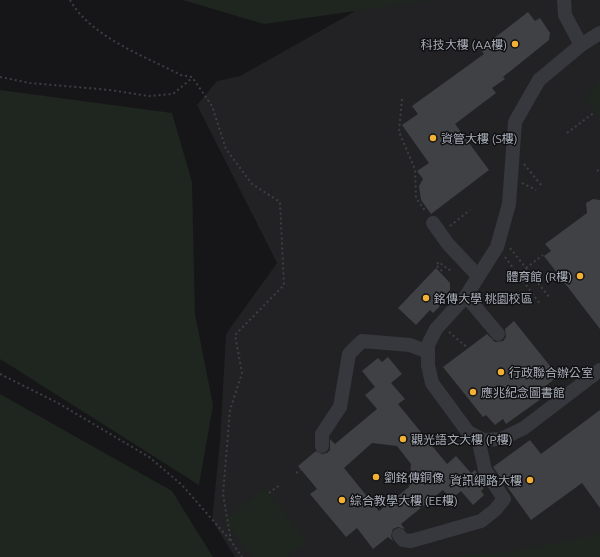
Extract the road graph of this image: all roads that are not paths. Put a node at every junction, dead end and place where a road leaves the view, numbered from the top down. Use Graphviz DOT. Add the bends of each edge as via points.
graph roads {
  1 [pos="564,0"];
  2 [pos="600,33"];
  3 [pos="580,45"];
  4 [pos="437,228"];
  5 [pos="478,276"];
  6 [pos="466,296"];
  7 [pos="498,334"];
  8 [pos="428,352"];
  9 [pos="600,370"];
  10 [pos="478,438"];
  11 [pos="322,446"];
  12 [pos="399,535"];
  1 -- 3 [label="lane" via="565,15"];
  2 -- 3 [label="lane"];
  3 -- 5 [label="lane" via="539,80 515,122 509,204 497,247"];
  4 -- 5 [label="lane" via="448,244"];
  5 -- 6 [label="lane"];
  6 -- 7 [label="lane"];
  6 -- 8 [label="lane" via="436,329 428,345"];
  8 -- 10 [label="lane" via="432,383 468,432"];
  8 -- 11 [label="lane" via="410,345 362,341 348,354 340,407 322,434"];
  9 -- 10 [label="lane" via="524,428 501,440"];
  10 -- 12 [label="lane" via="485,470 504,499 481,522 411,541 404,540"];
}
